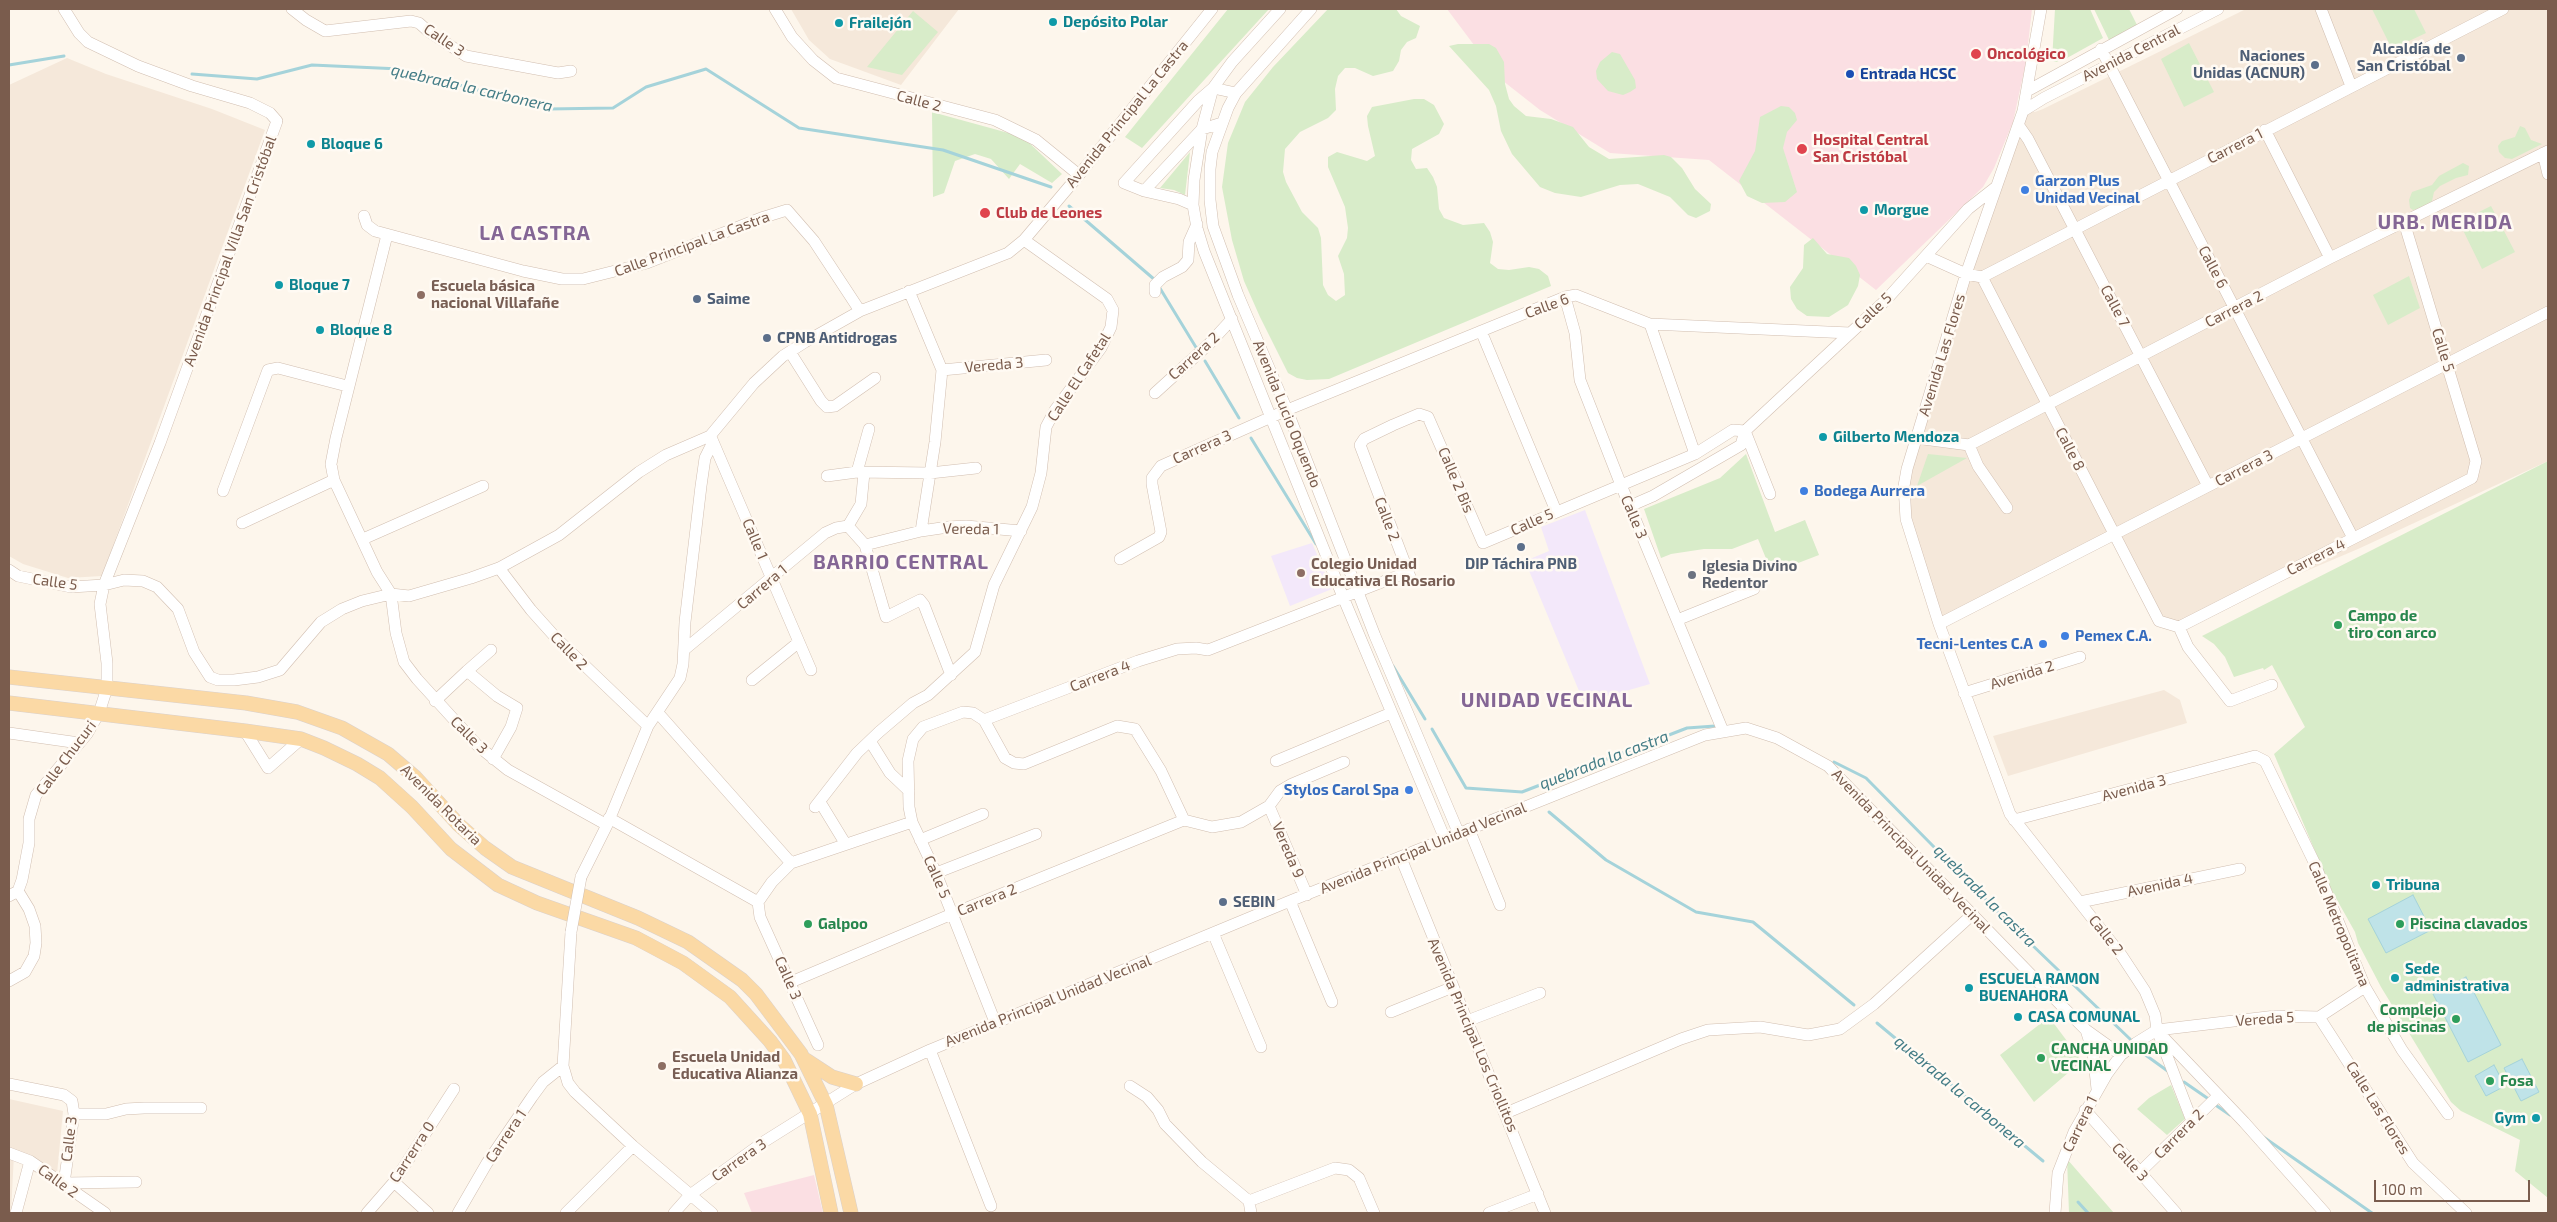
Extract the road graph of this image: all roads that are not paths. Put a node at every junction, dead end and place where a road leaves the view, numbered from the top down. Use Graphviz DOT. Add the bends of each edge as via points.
graph roads {
  1 [pos="64,9"];
  2 [pos="292,9"];
  3 [pos="775,9"];
  4 [pos="1212,9"];
  5 [pos="1280,9"];
  6 [pos="1311,9"];
  7 [pos="2041,9"];
  8 [pos="2178,9"];
  9 [pos="2218,9"];
  10 [pos="2321,9"];
  11 [pos="2503,9"];
  12 [pos="2102,49"];
  13 [pos="2109,64"];
  14 [pos="571,72"];
  15 [pos="2351,86"];
  16 [pos="2033,87"];
  17 [pos="1213,88"];
  18 [pos="1236,93"];
  19 [pos="2044,98"];
  20 [pos="2024,111"];
  21 [pos="1222,122"];
  22 [pos="2019,126"];
  23 [pos="1202,129"];
  24 [pos="2265,130"];
  25 [pos="2545,152"];
  26 [pos="2548,174"];
  27 [pos="1079,175"];
  28 [pos="2168,181"];
  29 [pos="1996,186"];
  30 [pos="1144,191"];
  31 [pos="1194,205"];
  32 [pos="364,216"];
  33 [pos="2404,222"];
  34 [pos="1196,224"];
  35 [pos="2074,228"];
  36 [pos="387,235"];
  37 [pos="1024,240"];
  38 [pos="1926,256"];
  39 [pos="2330,258"];
  40 [pos="1966,274"];
  41 [pos="1982,277"];
  42 [pos="908,291"];
  43 [pos="1154,292"];
  44 [pos="1565,298"];
  45 [pos="2235,308"];
  46 [pos="860,312"];
  47 [pos="2548,312"];
  48 [pos="1232,319"];
  49 [pos="1650,324"];
  50 [pos="1481,331"];
  51 [pos="1850,333"];
  52 [pos="790,352"];
  53 [pos="2142,356"];
  54 [pos="1046,360"];
  55 [pos="2447,362"];
  56 [pos="942,370"];
  57 [pos="875,378"];
  58 [pos="347,386"];
  59 [pos="1155,393"];
  60 [pos="2047,404"];
  61 [pos="1287,410"];
  62 [pos="1271,417"];
  63 [pos="1428,417"];
  64 [pos="869,429"];
  65 [pos="1745,431"];
  66 [pos="1916,438"];
  67 [pos="2304,438"];
  68 [pos="712,439"];
  69 [pos="1969,445"];
  70 [pos="1695,454"];
  71 [pos="976,468"];
  72 [pos="860,473"];
  73 [pos="930,473"];
  74 [pos="827,476"];
  75 [pos="2472,478"];
  76 [pos="334,480"];
  77 [pos="1621,485"];
  78 [pos="482,486"];
  79 [pos="2208,486"];
  80 [pos="223,491"];
  81 [pos="1770,494"];
  82 [pos="1630,506"];
  83 [pos="2006,508"];
  84 [pos="1556,511"];
  85 [pos="242,523"];
  86 [pos="848,526"];
  87 [pos="921,531"];
  88 [pos="1021,531"];
  89 [pos="2115,535"];
  90 [pos="2353,538"];
  91 [pos="363,539"];
  92 [pos="1483,543"];
  93 [pos="865,545"];
  94 [pos="1120,559"];
  95 [pos="499,568"];
  96 [pos="9,570"];
  97 [pos="772,579"];
  98 [pos="104,584"];
  99 [pos="1754,589"];
  100 [pos="1358,592"];
  101 [pos="391,594"];
  102 [pos="1343,598"];
  103 [pos="1677,620"];
  104 [pos="1939,624"];
  105 [pos="2179,627"];
  106 [pos="799,642"];
  107 [pos="490,650"];
  108 [pos="684,650"];
  109 [pos="2080,657"];
  110 [pos="811,670"];
  111 [pos="467,671"];
  112 [pos="952,675"];
  113 [pos="9,677"];
  114 [pos="752,680"];
  115 [pos="2272,684"];
  116 [pos="106,688"];
  117 [pos="1964,693"];
  118 [pos="435,701"];
  119 [pos="9,703"];
  120 [pos="99,713"];
  121 [pos="658,713"];
  122 [pos="1391,713"];
  123 [pos="984,720"];
  124 [pos="648,726"];
  125 [pos="245,731"];
  126 [pos="1723,731"];
  127 [pos="9,734"];
  128 [pos="301,740"];
  129 [pos="870,741"];
  130 [pos="79,742"];
  131 [pos="2255,756"];
  132 [pos="494,759"];
  133 [pos="1276,761"];
  134 [pos="1344,762"];
  135 [pos="909,791"];
  136 [pos="1268,806"];
  137 [pos="984,814"];
  138 [pos="1184,820"];
  139 [pos="2014,820"];
  140 [pos="608,822"];
  141 [pos="912,822"];
  142 [pos="1464,832"];
  143 [pos="1036,834"];
  144 [pos="1445,839"];
  145 [pos="920,840"];
  146 [pos="845,843"];
  147 [pos="1401,858"];
  148 [pos="791,863"];
  149 [pos="2240,869"];
  150 [pos="936,873"];
  151 [pos="13,894"];
  152 [pos="1307,895"];
  153 [pos="1290,901"];
  154 [pos="758,902"];
  155 [pos="2080,902"];
  156 [pos="1500,905"];
  157 [pos="952,914"];
  158 [pos="1973,914"];
  159 [pos="1213,933"];
  160 [pos="9,981"];
  161 [pos="790,982"];
  162 [pos="1453,987"];
  163 [pos="2365,987"];
  164 [pos="1540,994"];
  165 [pos="1332,1002"];
  166 [pos="1391,1012"];
  167 [pos="2319,1016"];
  168 [pos="1467,1021"];
  169 [pos="996,1022"];
  170 [pos="2086,1030"];
  171 [pos="2157,1030"];
  172 [pos="818,1045"];
  173 [pos="1261,1047"];
  174 [pos="930,1050"];
  175 [pos="801,1054"];
  176 [pos="2120,1055"];
  177 [pos="563,1066"];
  178 [pos="9,1084"];
  179 [pos="856,1084"];
  180 [pos="1130,1086"];
  181 [pos="454,1089"];
  182 [pos="2097,1089"];
  183 [pos="2218,1096"];
  184 [pos="826,1105"];
  185 [pos="201,1108"];
  186 [pos="2085,1110"];
  187 [pos="1506,1113"];
  188 [pos="74,1114"];
  189 [pos="810,1114"];
  190 [pos="2448,1114"];
  191 [pos="2192,1121"];
  192 [pos="633,1146"];
  193 [pos="9,1153"];
  194 [pos="30,1161"];
  195 [pos="2140,1172"];
  196 [pos="136,1182"];
  197 [pos="394,1182"];
  198 [pos="64,1183"];
  199 [pos="1538,1194"];
  200 [pos="690,1196"];
  201 [pos="991,1206"];
  202 [pos="1250,1207"];
  203 [pos="16,1213"];
  204 [pos="105,1213"];
  205 [pos="368,1213"];
  206 [pos="428,1213"];
  207 [pos="458,1213"];
  208 [pos="566,1213"];
  209 [pos="674,1213"];
  210 [pos="712,1213"];
  211 [pos="831,1213"];
  212 [pos="851,1213"];
  213 [pos="1374,1213"];
  214 [pos="1490,1213"];
  215 [pos="1545,1213"];
  216 [pos="2055,1213"];
  217 [pos="2176,1213"];
  218 [pos="2325,1213"];
  219 [pos="2466,1213"];
  1 -- 98 [label="street, Avenida Principal Villa San Cristóbal" via="78,33 88,42 147,70 250,102 270,113 277,121 160,443"];
  2 -- 14 [label="street, Calle 3" via="325,30 411,21 419,23 466,56 558,73"];
  3 -- 27 [label="street, Calle 2" via="813,60 836,78 994,120 1036,140"];
  4 -- 27 [label="street, Avenida Principal La Castra"];
  5 -- 17 [label="street, Avenida Lucio Oquendo"];
  6 -- 18 [label="street, Avenida Lucio Oquendo"];
  7 -- 16 [label="street"];
  8 -- 12 [label="street, Avenida Central"];
  9 -- 13 [label="street, Avenida Central"];
  10 -- 15 [label="street"];
  11 -- 15 [label="street, Carrera 1"];
  12 -- 13 [label="street, Calle 6"];
  12 -- 16 [label="street, Avenida Central"];
  13 -- 19 [label="street, Avenida Central"];
  13 -- 28 [label="street, Calle 6"];
  15 -- 24 [label="street, Carrera 1"];
  16 -- 19 [label="street"];
  16 -- 20 [label="street, Avenida Las Flores"];
  17 -- 18 [label="street"];
  17 -- 23 [label="street, Avenida Lucio Oquendo"];
  17 -- 30 [label="street" via="1124,183"];
  18 -- 21 [label="street, Avenida Lucio Oquendo"];
  19 -- 20 [label="street, Avenida Central"];
  20 -- 22 [label="street, Avenida Las Flores"];
  21 -- 23 [label="street"];
  21 -- 61 [label="street, Avenida Lucio Oquendo" via="1210,169 1213,226 1238,295"];
  22 -- 29 [label="street, Avenida Las Flores"];
  22 -- 35 [label="street, Calle 7"];
  23 -- 30 [label="street"];
  23 -- 31 [label="street, Avenida Lucio Oquendo" via="1194,180"];
  24 -- 28 [label="street, Carrera 1"];
  24 -- 39 [label="street"];
  25 -- 26 [label="street"];
  25 -- 33 [label="street, Carrera 2"];
  27 -- 37 [label="street, Avenida Principal La Castra"];
  28 -- 35 [label="street, Carrera 1"];
  28 -- 45 [label="street, Calle 6"];
  29 -- 38 [label="street, Calle 5" via="1968,209"];
  29 -- 40 [label="street, Avenida Las Flores"];
  30 -- 31 [label="street"];
  31 -- 34 [label="street, Avenida Lucio Oquendo"];
  32 -- 36 [label="street, Calle Principal La Castra" via="367,225"];
  33 -- 39 [label="street, Carrera 2"];
  33 -- 55 [label="street, Calle 5"];
  34 -- 43 [label="street" via="1189,242 1188,260 1163,277 1155,285"];
  34 -- 48 [label="street, Avenida Lucio Oquendo"];
  35 -- 41 [label="street, Carrera 1"];
  35 -- 53 [label="street, Calle 7"];
  36 -- 46 [label="street, Calle Principal La Castra" via="523,271 583,280 647,263 787,210 814,241"];
  36 -- 58 [label="street"];
  37 -- 42 [label="street, Avenida Principal La Castra" via="1008,253"];
  37 -- 88 [label="street, Calle El Cafetal" via="1107,299 1113,310 1111,327 1101,348 1046,427 1037,491"];
  38 -- 40 [label="street"];
  38 -- 51 [label="street, Calle 5"];
  39 -- 45 [label="street, Carrera 2"];
  40 -- 41 [label="street"];
  40 -- 66 [label="street, Avenida Las Flores"];
  41 -- 60 [label="street, Calle 8"];
  42 -- 46 [label="street, Avenida Principal La Castra"];
  42 -- 56 [label="street"];
  44 -- 49 [label="street, Calle 6" via="1576,296"];
  44 -- 50 [label="street, Calle 6"];
  44 -- 77 [label="street, Calle 3" via="1576,333 1580,380"];
  45 -- 53 [label="street, Carrera 2"];
  45 -- 67 [label="street, Calle 6"];
  46 -- 52 [label="street, Avenida Principal La Castra"];
  47 -- 55 [label="street, Carrera 3"];
  48 -- 59 [label="street, Carrera 2"];
  48 -- 62 [label="street, Avenida Lucio Oquendo"];
  49 -- 51 [label="street, Calle 6"];
  49 -- 70 [label="street"];
  50 -- 61 [label="street, Calle 6"];
  50 -- 84 [label="street"];
  51 -- 65 [label="street, Calle 5"];
  52 -- 57 [label="street" via="827,407 835,406"];
  52 -- 68 [label="street, Avenida Principal La Castra" via="754,383"];
  53 -- 60 [label="street, Carrera 2"];
  53 -- 79 [label="street, Calle 7"];
  54 -- 56 [label="street, Vereda 3"];
  55 -- 67 [label="street, Carrera 3"];
  55 -- 75 [label="street, Calle 5" via="2476,460"];
  56 -- 73 [label="street"];
  58 -- 76 [label="street" via="331,464"];
  58 -- 80 [label="street" via="278,368 268,370"];
  60 -- 69 [label="street, Carrera 2"];
  60 -- 89 [label="street, Calle 8"];
  61 -- 62 [label="street"];
  61 -- 100 [label="street, Avenida Lucio Oquendo"];
  62 -- 94 [label="street, Carrera 3" via="1161,466 1152,478 1162,525 1159,537"];
  62 -- 102 [label="street, Avenida Lucio Oquendo"];
  63 -- 92 [label="street, Calle 2 Bis"];
  63 -- 100 [label="street, Calle 2" via="1419,414 1364,438 1360,444 1410,577"];
  64 -- 72 [label="street"];
  65 -- 70 [label="street, Calle 5" via="1733,430"];
  65 -- 81 [label="street"];
  65 -- 82 [label="street, Calle 5" via="1741,445"];
  66 -- 69 [label="street"];
  66 -- 104 [label="street, Avenida Las Flores" via="1904,486 1906,519"];
  67 -- 79 [label="street, Carrera 3"];
  67 -- 90 [label="street, Calle 6"];
  68 -- 95 [label="street, Avenida Principal La Castra" via="666,454 559,534"];
  68 -- 97 [label="street, Calle 1"];
  68 -- 108 [label="street" via="701,486"];
  69 -- 83 [label="street" via="1978,466"];
  70 -- 77 [label="street, Calle 5"];
  71 -- 73 [label="street"];
  72 -- 73 [label="street"];
  72 -- 74 [label="street"];
  72 -- 86 [label="street" via="862,504"];
  73 -- 87 [label="street"];
  75 -- 90 [label="street, Carrera 4"];
  76 -- 85 [label="street"];
  76 -- 91 [label="street"];
  77 -- 82 [label="street, Calle 3"];
  77 -- 84 [label="street, Calle 5"];
  78 -- 91 [label="street"];
  79 -- 89 [label="street, Carrera 3"];
  82 -- 103 [label="street, Calle 3"];
  84 -- 92 [label="street, Calle 5"];
  86 -- 93 [label="street"];
  86 -- 97 [label="street, Carrera 1" via="826,533"];
  87 -- 88 [label="street, Vereda 1" via="966,526"];
  87 -- 93 [label="street"];
  88 -- 112 [label="street, Calle El Cafetal" via="994,585 976,652"];
  89 -- 104 [label="street, Carrera 3"];
  89 -- 105 [label="street, Calle 8" via="2159,621"];
  90 -- 105 [label="street, Carrera 4"];
  91 -- 101 [label="street"];
  93 -- 112 [label="street" via="886,617 920,600"];
  95 -- 101 [label="street, Avenida Principal La Castra" via="409,596"];
  95 -- 124 [label="street, Calle 2" via="557,639"];
  96 -- 98 [label="street, Calle 5" via="18,576 48,584 71,587"];
  97 -- 106 [label="street, Calle 1"];
  97 -- 108 [label="street, Carrera 1"];
  98 -- 101 [label="street, Avenida Principal La Castra" via="144,581 167,596 178,609 204,670 210,678 218,680 258,678 280,670 320,622 362,600"];
  98 -- 116 [label="street, Calle Chucuri" via="100,604 107,663"];
  99 -- 103 [label="street"];
  100 -- 102 [label="street"];
  100 -- 142 [label="street, Avenida Lucio Oquendo"];
  101 -- 118 [label="street, Calle 3" via="404,662"];
  102 -- 122 [label="street, Avenida Lucio Oquendo"];
  102 -- 123 [label="street, Carrera 4" via="1208,650 1177,649 1138,661"];
  103 -- 126 [label="street, Calle 3"];
  104 -- 117 [label="street, Calle 2"];
  105 -- 115 [label="street" via="2188,647 2230,701"];
  106 -- 110 [label="street, Calle 1"];
  106 -- 114 [label="street"];
  107 -- 111 [label="street"];
  108 -- 121 [label="street" via="680,678"];
  109 -- 117 [label="street, Avenida 2"];
  111 -- 118 [label="street"];
  111 -- 132 [label="street" via="517,708"];
  112 -- 129 [label="street, Calle El Cafetal"];
  113 -- 116 [label="main road, Avenida Rotaria"];
  116 -- 120 [label="street, Calle Chucuri"];
  116 -- 175 [label="main road, Avenida Rotaria" via="246,703 297,712 366,739 415,777 484,848 512,867 664,930 717,962 756,994"];
  117 -- 139 [label="street, Calle 2"];
  118 -- 132 [label="street, Calle 3"];
  119 -- 120 [label="main road, Avenida Rotaria"];
  120 -- 125 [label="main road, Avenida Rotaria"];
  120 -- 130 [label="street, Calle Chucuri"];
  121 -- 124 [label="street"];
  121 -- 148 [label="street"];
  122 -- 133 [label="street"];
  122 -- 144 [label="street, Avenida Lucio Oquendo"];
  123 -- 135 [label="street" via="973,713 963,712 923,727 913,739 908,761"];
  123 -- 138 [label="street" via="1005,758 1024,764 1117,726 1135,729 1161,771"];
  124 -- 140 [label="street"];
  125 -- 128 [label="main road, Avenida Rotaria"];
  125 -- 128 [label="street" via="268,768"];
  126 -- 142 [label="street, Avenida Principal Unidad Vecinal" via="1705,735"];
  126 -- 158 [label="street, Avenida Principal Unidad Vecinal" via="1746,728 1777,738 1828,766"];
  127 -- 130 [label="street"];
  128 -- 189 [label="main road, Avenida Rotaria" via="342,756 380,778 451,849 498,885 537,903 636,938 703,977 730,997 770,1041 796,1080"];
  129 -- 135 [label="street" via="890,773"];
  129 -- 146 [label="street, Calle El Cafetal" via="818,804"];
  130 -- 151 [label="street, Calle Chucuri" via="36,795 29,819 25,866"];
  131 -- 139 [label="street, Avenida 3"];
  131 -- 163 [label="street, Calle Metropolitana" via="2266,761 2314,862"];
  132 -- 140 [label="street, Calle 3" via="508,770"];
  134 -- 136 [label="street, Vereda 9" via="1286,788"];
  135 -- 141 [label="street, Calle 5"];
  136 -- 138 [label="street, Vereda 9" via="1241,822 1212,827"];
  136 -- 152 [label="street, Vereda 9"];
  137 -- 145 [label="street"];
  138 -- 157 [label="street, Carrera 2"];
  139 -- 155 [label="street, Calle 2"];
  140 -- 154 [label="street, Calle 3"];
  140 -- 177 [label="street, bridge" via="581,877 571,932"];
  141 -- 145 [label="street, Calle 5"];
  141 -- 146 [label="street"];
  142 -- 144 [label="street, Avenida Principal Unidad Vecinal"];
  142 -- 156 [label="street, Avenida Lucio Oquendo"];
  143 -- 150 [label="street"];
  144 -- 147 [label="street, Avenida Principal Unidad Vecinal"];
  145 -- 150 [label="street, Calle 5"];
  146 -- 148 [label="street"];
  147 -- 152 [label="street, Avenida Principal Unidad Vecinal"];
  147 -- 162 [label="street, Avenida Principal Los Criollitos"];
  148 -- 154 [label="street"];
  149 -- 155 [label="street, Avenida 4"];
  150 -- 157 [label="street, Calle 5"];
  151 -- 160 [label="street" via="29,909 36,943 34,956 25,972"];
  152 -- 153 [label="street, Avenida Principal Unidad Vecinal"];
  153 -- 159 [label="street, Avenida Principal Unidad Vecinal"];
  153 -- 165 [label="street"];
  154 -- 161 [label="street, Calle 3" via="760,917"];
  155 -- 171 [label="street, Calle 2" via="2145,990"];
  157 -- 161 [label="street, Carrera 2"];
  157 -- 169 [label="street, Calle 5"];
  158 -- 170 [label="street, Avenida Principal Unidad Vecinal"];
  158 -- 187 [label="street" via="1874,1004 1840,1029 1808,1035 1760,1027 1708,1030 1681,1038"];
  159 -- 169 [label="street, Avenida Principal Unidad Vecinal"];
  159 -- 173 [label="street"];
  161 -- 172 [label="street, Calle 3"];
  162 -- 166 [label="street"];
  162 -- 168 [label="street, Avenida Principal Los Criollitos"];
  163 -- 167 [label="street"];
  163 -- 190 [label="street, Calle Metropolitana" via="2402,1050"];
  164 -- 168 [label="street"];
  167 -- 171 [label="street, Vereda 5" via="2262,1017"];
  167 -- 219 [label="street, Calle Las Flores" via="2413,1163"];
  168 -- 187 [label="street, Avenida Principal Los Criollitos"];
  169 -- 174 [label="street, Avenida Principal Unidad Vecinal"];
  170 -- 176 [label="street, Avenida Principal Unidad Vecinal"];
  170 -- 182 [label="street" via="2093,1052"];
  171 -- 176 [label="street, Carrera 1"];
  171 -- 183 [label="street, Calle 2"];
  171 -- 191 [label="street"];
  174 -- 179 [label="street, Avenida Principal Unidad Vecinal"];
  174 -- 201 [label="street"];
  175 -- 179 [label="main road" via="824,1073"];
  175 -- 184 [label="main road, Avenida Rotaria"];
  176 -- 182 [label="street, Carrera 1"];
  177 -- 192 [label="street" via="568,1083 575,1092"];
  177 -- 207 [label="street, Carrera 1" via="543,1082 532,1097"];
  178 -- 188 [label="street, Calle 3" via="64,1095 72,1100"];
  179 -- 184 [label="street, Avenida Principal Unidad Vecinal"];
  180 -- 202 [label="street" via="1147,1097 1165,1124"];
  181 -- 197 [label="street, Carrerra 0"];
  182 -- 186 [label="street, Carrera 1"];
  183 -- 191 [label="street, Carrera 2"];
  183 -- 218 [label="street, Calle 2"];
  184 -- 189 [label="street, Avenida Principal Unidad Vecinal"];
  184 -- 212 [label="main road, Avenida Rotaria"];
  185 -- 188 [label="street" via="135,1108 106,1114"];
  186 -- 195 [label="street, Calle 3"];
  186 -- 216 [label="street, Carrera 1" via="2058,1174"];
  187 -- 199 [label="street, Avenida Principal Los Criollitos"];
  188 -- 198 [label="street, Calle 3"];
  189 -- 200 [label="street, Carrera 3" via="738,1160"];
  189 -- 211 [label="main road, Avenida Rotaria"];
  191 -- 195 [label="street, Carrera 2"];
  192 -- 200 [label="street"];
  192 -- 208 [label="street"];
  193 -- 194 [label="street, Calle 2"];
  194 -- 198 [label="street, Calle 2"];
  194 -- 203 [label="street"];
  195 -- 217 [label="street, Calle 3"];
  196 -- 198 [label="street"];
  197 -- 205 [label="street, Carrerra 0"];
  197 -- 206 [label="street"];
  198 -- 204 [label="street, Calle 2" via="80,1198"];
  199 -- 214 [label="street"];
  199 -- 215 [label="street, Avenida Principal Los Criollitos"];
  200 -- 209 [label="street, Carrera 3"];
  200 -- 210 [label="street"];
  202 -- 213 [label="street" via="1334,1168 1349,1170 1359,1178"];
}
